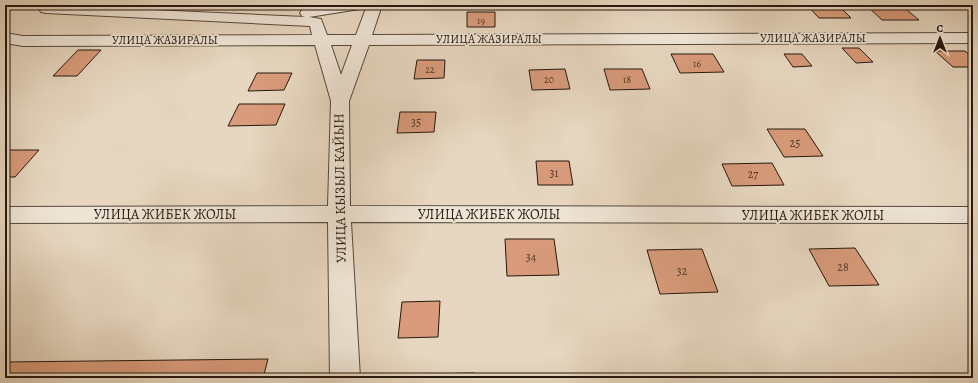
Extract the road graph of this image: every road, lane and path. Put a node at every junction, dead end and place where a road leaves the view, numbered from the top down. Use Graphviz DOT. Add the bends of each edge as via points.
graph roads {
  1 [pos="286,5"];
  2 [pos="362,5"];
  3 [pos="375,5"];
  4 [pos="46,9"];
  5 [pos="311,17"];
  6 [pos="5,38"];
  7 [pos="973,38"];
  8 [pos="320,40"];
  9 [pos="363,40"];
  10 [pos="340,101"];
  11 [pos="340,214"];
  12 [pos="5,215"];
  13 [pos="973,215"];
  14 [pos="345,378"];
  1 -- 5 [label="street" via="302,8"];
  2 -- 5 [label="street"];
  3 -- 9 [label="street, УЛИЦА КЫЗЫЛ КАЙЫН"];
  4 -- 5 [label="street"];
  5 -- 8 [label="street"];
  6 -- 8 [label="street, УЛИЦА ЖАЗИРАЛЫ" via="23,41"];
  7 -- 9 [label="street, УЛИЦА ЖАЗИРАЛЫ"];
  8 -- 9 [label="street, УЛИЦА ЖАЗИРАЛЫ"];
  8 -- 10 [label="street"];
  9 -- 10 [label="street, УЛИЦА КЫЗЫЛ КАЙЫН"];
  10 -- 11 [label="street, УЛИЦА КЫЗЫЛ КАЙЫН"];
  11 -- 12 [label="street, УЛИЦА ЖИБЕК ЖОЛЫ"];
  11 -- 13 [label="street, УЛИЦА ЖИБЕК ЖОЛЫ"];
  11 -- 14 [label="street, УЛИЦА КЫЗЫЛ КАЙЫН"];
}
